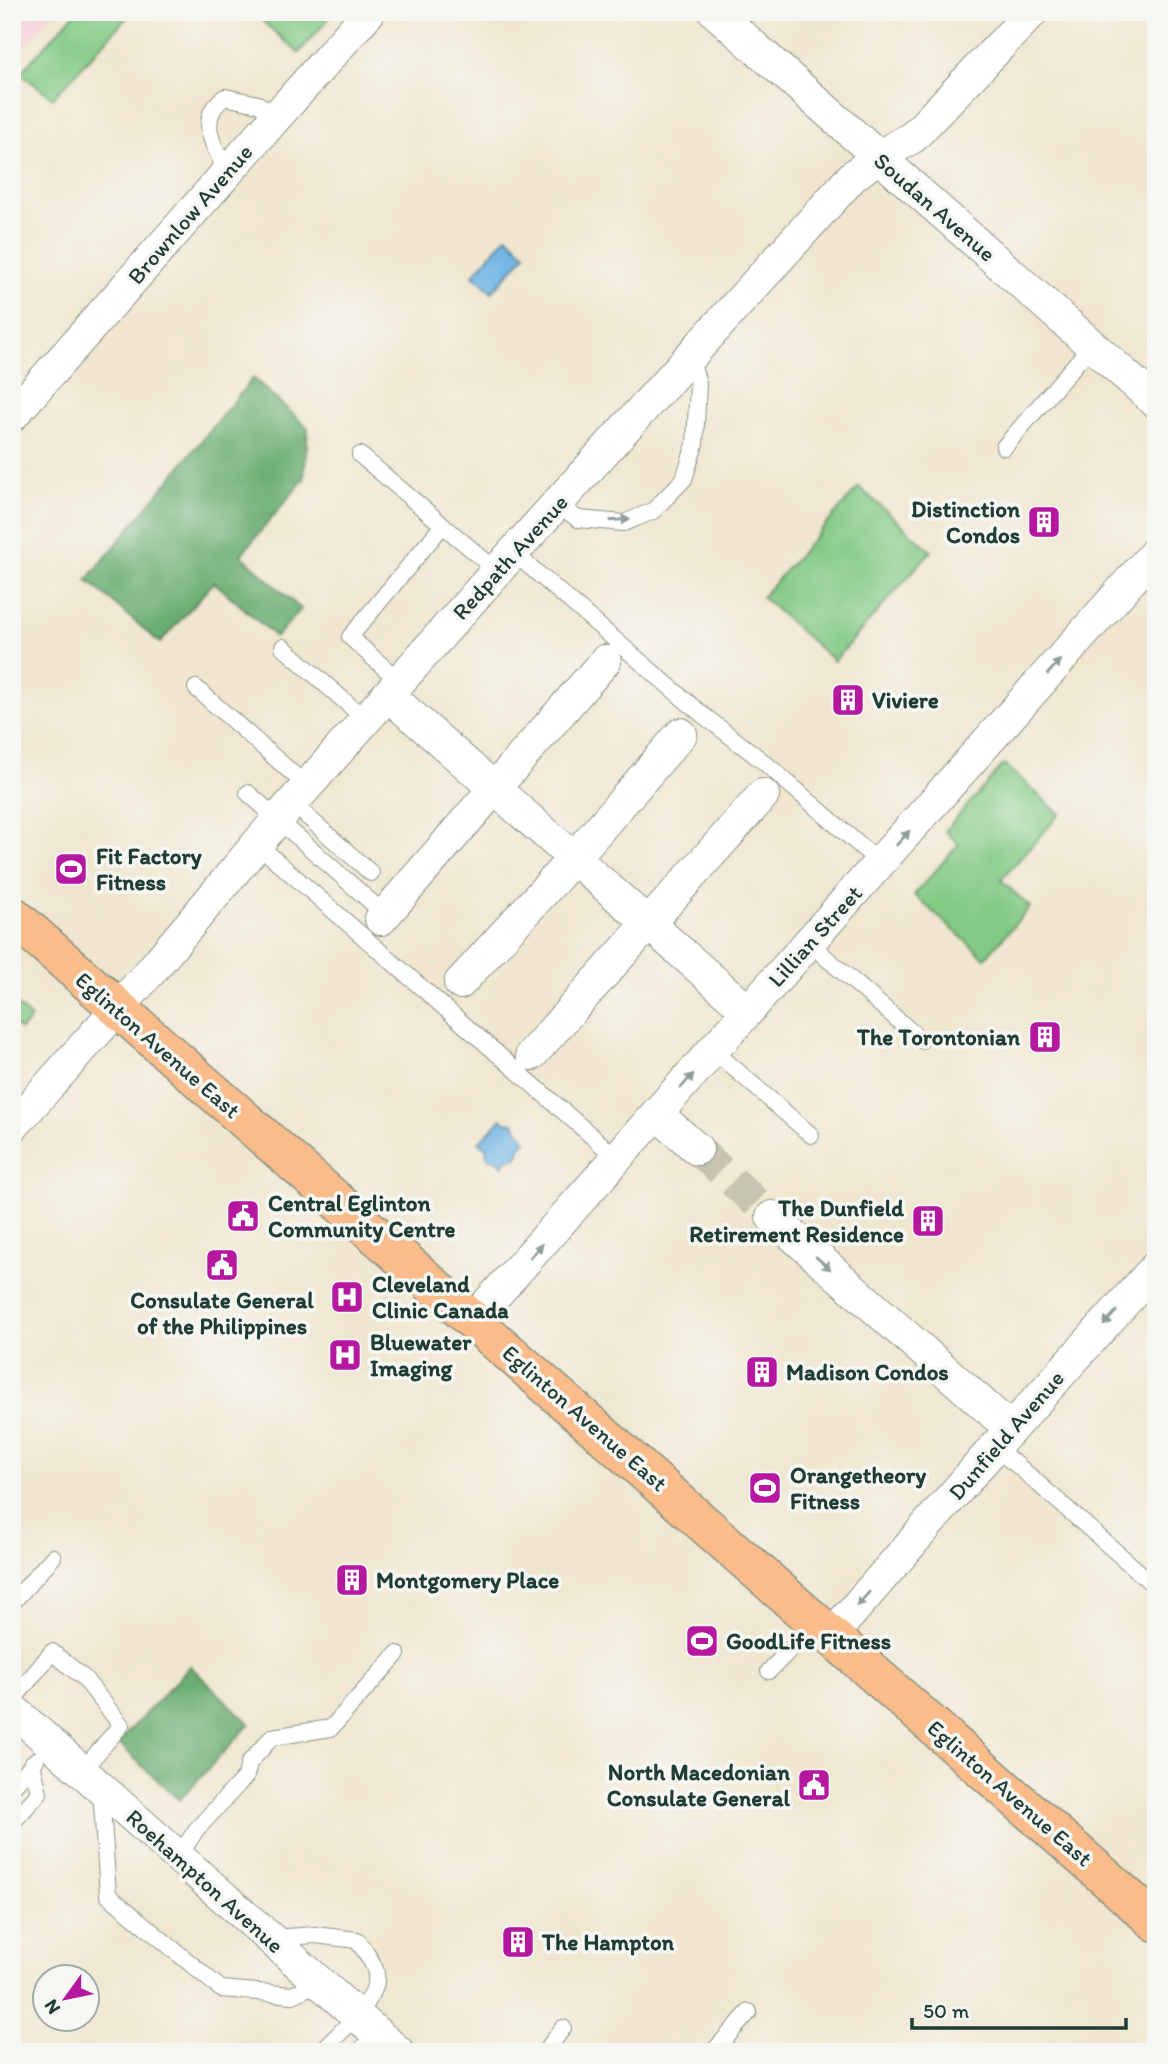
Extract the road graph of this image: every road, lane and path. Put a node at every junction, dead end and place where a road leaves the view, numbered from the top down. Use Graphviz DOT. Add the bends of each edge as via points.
graph roads {
  1 [pos="369,12"];
  2 [pos="715,12"];
  3 [pos="1032,12"];
  4 [pos="277,116"];
  5 [pos="878,157"];
  6 [pos="228,172"];
  7 [pos="1092,345"];
  8 [pos="690,358"];
  9 [pos="1156,402"];
  10 [pos="12,416"];
  11 [pos="1004,447"];
  12 [pos="360,455"];
  13 [pos="557,504"];
  14 [pos="443,525"];
  15 [pos="1156,552"];
  16 [pos="506,562"];
  17 [pos="283,647"];
  18 [pos="606,661"];
  19 [pos="197,688"];
  20 [pos="394,688"];
  21 [pos="366,720"];
  22 [pos="681,734"];
  23 [pos="495,789"];
  24 [pos="248,793"];
  25 [pos="763,795"];
  26 [pos="293,803"];
  27 [pos="257,844"];
  28 [pos="574,858"];
  29 [pos="880,863"];
  30 [pos="371,873"];
  31 [pos="12,915"];
  32 [pos="380,915"];
  33 [pos="649,923"];
  34 [pos="808,942"];
  35 [pos="460,983"];
  36 [pos="116,1008"];
  37 [pos="748,1011"];
  38 [pos="921,1040"];
  39 [pos="713,1050"];
  40 [pos="532,1054"];
  41 [pos="657,1114"];
  42 [pos="12,1127"];
  43 [pos="811,1135"];
  44 [pos="697,1149"];
  45 [pos="618,1160"];
  46 [pos="772,1217"];
  47 [pos="1156,1267"];
  48 [pos="473,1320"];
  49 [pos="1002,1439"];
  50 [pos="53,1557"];
  51 [pos="1156,1587"];
  52 [pos="12,1603"];
  53 [pos="824,1629"];
  54 [pos="397,1654"];
  55 [pos="769,1671"];
  56 [pos="12,1701"];
  57 [pos="12,1709"];
  58 [pos="41,1753"];
  59 [pos="91,1779"];
  60 [pos="12,1787"];
  61 [pos="12,1823"];
  62 [pos="178,1857"];
  63 [pos="1156,1922"];
  64 [pos="269,1938"];
  65 [pos="319,1982"];
  66 [pos="749,2012"];
  67 [pos="563,2028"];
  68 [pos="373,2038"];
  69 [pos="321,2052"];
  70 [pos="545,2052"];
  71 [pos="713,2052"];
  1 -- 4 [label="street, Brownlow Avenue"];
  2 -- 5 [label="street, Soudan Avenue"];
  3 -- 5 [label="street, Redpath Avenue" via="913,137"];
  4 -- 6 [label="street, Brownlow Avenue"];
  4 -- 6 [label="lane" via="258,104 225,97 216,103 208,119 215,151"];
  5 -- 7 [label="street, Soudan Avenue"];
  5 -- 8 [label="street, Redpath Avenue" via="853,176"];
  6 -- 10 [label="street, Brownlow Avenue"];
  7 -- 9 [label="street, Soudan Avenue"];
  7 -- 11 [label="lane"];
  8 -- 13 [label="street, Redpath Avenue"];
  13 -- 8 [label="lane, one-way" via="578,519 624,523 653,511 684,479 695,444 698,383"];
  12 -- 14 [label="lane"];
  13 -- 16 [label="street, Redpath Avenue"];
  14 -- 16 [label="lane"];
  14 -- 20 [label="lane" via="350,636"];
  29 -- 15 [label="street, Lillian Street, one-way"];
  16 -- 20 [label="street, Redpath Avenue"];
  16 -- 29 [label="lane" via="765,763"];
  17 -- 21 [label="lane"];
  18 -- 23 [label="street"];
  19 -- 26 [label="lane"];
  20 -- 21 [label="street, Redpath Avenue"];
  20 -- 23 [label="street"];
  21 -- 26 [label="street, Redpath Avenue"];
  22 -- 28 [label="street"];
  23 -- 28 [label="street"];
  23 -- 32 [label="street"];
  24 -- 26 [label="lane"];
  25 -- 33 [label="street"];
  26 -- 27 [label="street, Redpath Avenue"];
  26 -- 30 [label="lane"];
  26 -- 32 [label="lane"];
  27 -- 36 [label="street, Redpath Avenue"];
  27 -- 45 [label="lane"];
  28 -- 33 [label="street"];
  28 -- 35 [label="street"];
  29 -- 34 [label="street, Lillian Street"];
  31 -- 36 [label="main road, Eglinton Avenue East"];
  33 -- 37 [label="street"];
  33 -- 40 [label="street"];
  34 -- 37 [label="street, Lillian Street"];
  34 -- 38 [label="lane"];
  36 -- 42 [label="street, Redpath Avenue"];
  36 -- 48 [label="main road, Eglinton Avenue East"];
  37 -- 39 [label="street, Lillian Street"];
  41 -- 39 [label="street, Lillian Street, one-way"];
  39 -- 43 [label="lane"];
  41 -- 44 [label="street"];
  41 -- 45 [label="street, Lillian Street"];
  48 -- 45 [label="street, Lillian Street, one-way"];
  46 -- 49 [label="street, one-way"];
  47 -- 49 [label="street, Dunfield Avenue, one-way"];
  48 -- 53 [label="main road, Eglinton Avenue East"];
  49 -- 51 [label="lane" via="1017,1465"];
  49 -- 53 [label="street, Dunfield Avenue, one-way"];
  50 -- 52 [label="lane"];
  53 -- 55 [label="lane"];
  53 -- 63 [label="main road, Eglinton Avenue East"];
  54 -- 62 [label="lane" via="331,1728 272,1737 249,1763 246,1776 196,1830"];
  56 -- 59 [label="lane" via="52,1652 84,1678 121,1725"];
  57 -- 58 [label="street, Roehampton Avenue"];
  58 -- 59 [label="street, Roehampton Avenue"];
  58 -- 60 [label="lane"];
  58 -- 61 [label="lane" via="39,1793"];
  59 -- 62 [label="street, Roehampton Avenue"];
  59 -- 65 [label="lane" via="108,1895 221,1989 293,1994"];
  62 -- 64 [label="street, Roehampton Avenue"];
  64 -- 65 [label="street, Roehampton Avenue"];
  64 -- 68 [label="lane" via="315,1935 357,1940 377,1973"];
  65 -- 68 [label="street, Roehampton Avenue"];
  66 -- 71 [label="lane"];
  67 -- 70 [label="lane"];
  68 -- 69 [label="lane"];
}
